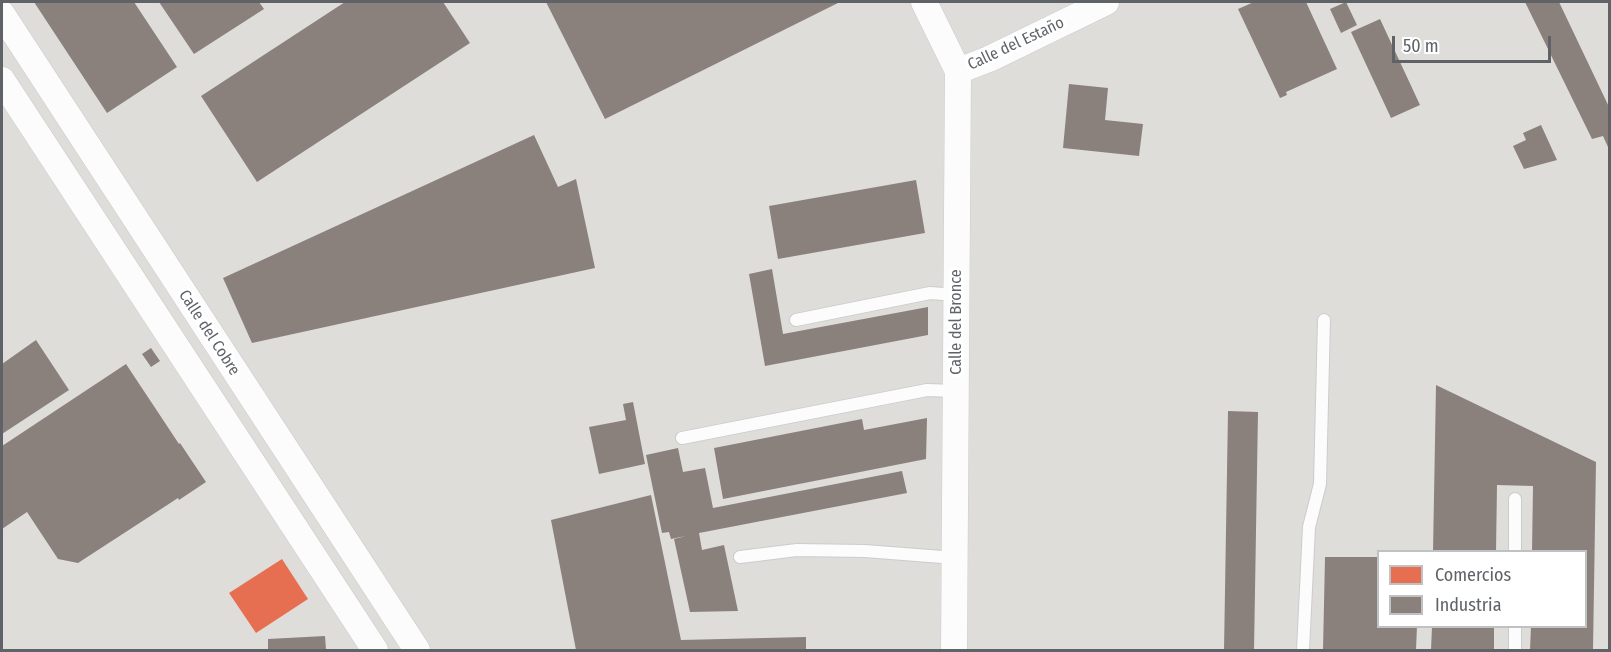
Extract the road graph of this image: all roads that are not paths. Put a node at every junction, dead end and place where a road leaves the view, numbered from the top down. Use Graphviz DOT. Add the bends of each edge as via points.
graph roads {
  1 [pos="924,2"];
  2 [pos="1106,2"];
  3 [pos="2,14"];
  4 [pos="958,71"];
  5 [pos="2,80"];
  6 [pos="957,295"];
  7 [pos="796,320"];
  8 [pos="1324,320"];
  9 [pos="956,391"];
  10 [pos="682,438"];
  11 [pos="1515,499"];
  12 [pos="1515,550"];
  13 [pos="740,557"];
  14 [pos="955,558"];
  15 [pos="1515,628"];
  16 [pos="375,651"];
  17 [pos="417,651"];
  18 [pos="954,651"];
  19 [pos="1303,651"];
  20 [pos="1515,651"];
  1 -- 4 [label="street, Calle del Bronce"];
  2 -- 4 [label="street, Calle del Estaño"];
  3 -- 17 [label="street, Calle del Cobre"];
  4 -- 6 [label="street, Calle del Bronce"];
  5 -- 16 [label="street, Calle del Cobre"];
  6 -- 7 [label="lane" via="930,293"];
  6 -- 9 [label="street, Calle del Bronce"];
  8 -- 19 [label="lane" via="1320,484 1309,527"];
  9 -- 10 [label="lane" via="927,390"];
  9 -- 14 [label="street, Calle del Bronce"];
  11 -- 12 [label="lane"];
  13 -- 14 [label="lane" via="797,550"];
  14 -- 18 [label="street, Calle del Bronce"];
  15 -- 20 [label="lane"];
}
